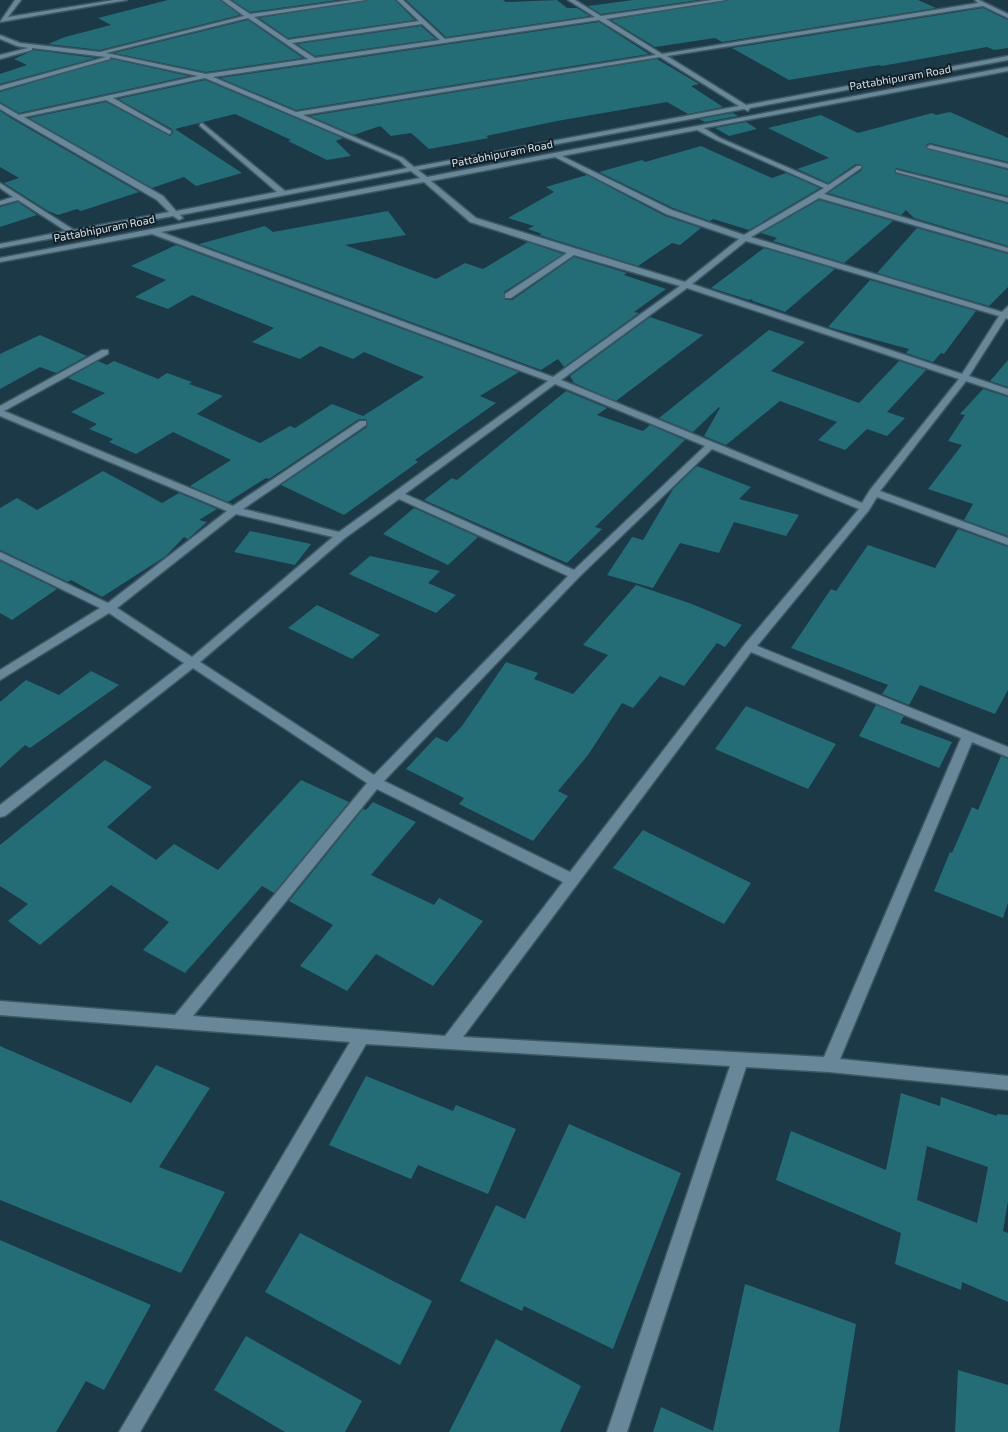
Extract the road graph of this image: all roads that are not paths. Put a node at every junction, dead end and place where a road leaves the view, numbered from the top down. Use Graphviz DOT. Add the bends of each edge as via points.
graph roads {
  1 [pos="18,0"];
  2 [pos="124,0"];
  3 [pos="225,0"];
  4 [pos="362,0"];
  5 [pos="400,0"];
  6 [pos="571,0"];
  7 [pos="723,0"];
  8 [pos="991,0"];
  9 [pos="979,2"];
  10 [pos="249,16"];
  11 [pos="1008,16"];
  12 [pos="600,18"];
  13 [pos="3,21"];
  14 [pos="423,22"];
  15 [pos="0,37"];
  16 [pos="444,41"];
  17 [pos="286,42"];
  18 [pos="38,47"];
  19 [pos="94,54"];
  20 [pos="662,54"];
  21 [pos="116,56"];
  22 [pos="0,57"];
  23 [pos="1008,58"];
  24 [pos="315,61"];
  25 [pos="1008,69"];
  26 [pos="206,76"];
  27 [pos="0,88"];
  28 [pos="106,97"];
  29 [pos="0,106"];
  30 [pos="745,107"];
  31 [pos="296,114"];
  32 [pos="758,115"];
  33 [pos="16,117"];
  34 [pos="202,125"];
  35 [pos="697,127"];
  36 [pos="169,132"];
  37 [pos="930,147"];
  38 [pos="556,155"];
  39 [pos="1008,166"];
  40 [pos="859,167"];
  41 [pos="413,170"];
  42 [pos="898,170"];
  43 [pos="423,180"];
  44 [pos="0,185"];
  45 [pos="828,188"];
  46 [pos="284,194"];
  47 [pos="818,195"];
  48 [pos="20,197"];
  49 [pos="1008,200"];
  50 [pos="0,203"];
  51 [pos="175,214"];
  52 [pos="142,219"];
  53 [pos="184,225"];
  54 [pos="150,230"];
  55 [pos="72,232"];
  56 [pos="745,238"];
  57 [pos="0,246"];
  58 [pos="1008,250"];
  59 [pos="573,252"];
  60 [pos="0,260"];
  61 [pos="686,285"];
  62 [pos="508,296"];
  63 [pos="1006,313"];
  64 [pos="105,352"];
  65 [pos="963,379"];
  66 [pos="555,381"];
  67 [pos="1008,392"];
  68 [pos="0,411"];
  69 [pos="363,424"];
  70 [pos="711,445"];
  71 [pos="874,492"];
  72 [pos="399,495"];
  73 [pos="865,508"];
  74 [pos="234,510"];
  75 [pos="341,536"];
  76 [pos="1008,542"];
  77 [pos="0,555"];
  78 [pos="575,575"];
  79 [pos="109,608"];
  80 [pos="749,647"];
  81 [pos="193,662"];
  82 [pos="0,676"];
  83 [pos="968,737"];
  84 [pos="1008,752"];
  85 [pos="375,782"];
  86 [pos="0,812"];
  87 [pos="571,879"];
  88 [pos="0,1008"];
  89 [pos="180,1020"];
  90 [pos="362,1036"];
  91 [pos="449,1043"];
  92 [pos="741,1059"];
  93 [pos="829,1065"];
  94 [pos="1008,1083"];
  95 [pos="129,1432"];
  96 [pos="617,1432"];
  1 -- 13 [label="street"];
  2 -- 13 [label="street"];
  3 -- 10 [label="street"];
  4 -- 10 [label="street"];
  5 -- 14 [label="street"];
  6 -- 12 [label="street"];
  7 -- 12 [label="street"];
  8 -- 9 [label="street"];
  9 -- 11 [label="street"];
  9 -- 20 [label="street"];
  10 -- 17 [label="street"];
  10 -- 19 [label="street"];
  12 -- 16 [label="street"];
  12 -- 20 [label="street"];
  14 -- 16 [label="street"];
  14 -- 17 [label="street"];
  15 -- 18 [label="street" via="19,45"];
  16 -- 24 [label="street"];
  17 -- 24 [label="street"];
  18 -- 19 [label="street"];
  18 -- 22 [label="street"];
  19 -- 21 [label="street"];
  20 -- 30 [label="street"];
  20 -- 31 [label="street"];
  21 -- 26 [label="street"];
  21 -- 27 [label="street"];
  23 -- 30 [label="street, Pattabhipuram Road"];
  24 -- 26 [label="street"];
  25 -- 32 [label="street, Pattabhipuram Road"];
  26 -- 28 [label="street"];
  26 -- 31 [label="street"];
  28 -- 33 [label="street"];
  28 -- 36 [label="street"];
  29 -- 33 [label="street"];
  30 -- 32 [label="street"];
  30 -- 41 [label="street, Pattabhipuram Road"];
  31 -- 41 [label="street" via="401,160"];
  32 -- 35 [label="street, Pattabhipuram Road"];
  33 -- 51 [label="street" via="160,198"];
  34 -- 46 [label="street"];
  35 -- 38 [label="street, Pattabhipuram Road"];
  35 -- 45 [label="street"];
  37 -- 39 [label="street"];
  38 -- 43 [label="street, Pattabhipuram Road"];
  38 -- 56 [label="street" via="669,212"];
  40 -- 45 [label="street"];
  41 -- 43 [label="street"];
  41 -- 46 [label="street, Pattabhipuram Road"];
  42 -- 49 [label="street"];
  43 -- 53 [label="street, Pattabhipuram Road"];
  43 -- 59 [label="street" via="474,220"];
  44 -- 48 [label="street"];
  45 -- 47 [label="street"];
  46 -- 51 [label="street, Pattabhipuram Road"];
  47 -- 56 [label="street"];
  47 -- 58 [label="street"];
  48 -- 50 [label="street"];
  48 -- 55 [label="street"];
  51 -- 52 [label="street, Pattabhipuram Road"];
  51 -- 53 [label="street"];
  52 -- 54 [label="street"];
  52 -- 55 [label="street, Pattabhipuram Road"];
  53 -- 54 [label="street, Pattabhipuram Road"];
  54 -- 60 [label="street, Pattabhipuram Road"];
  54 -- 66 [label="street"];
  55 -- 57 [label="street, Pattabhipuram Road"];
  56 -- 61 [label="street"];
  56 -- 63 [label="street"];
  59 -- 61 [label="street"];
  59 -- 62 [label="street"];
  61 -- 65 [label="street"];
  61 -- 66 [label="street"];
  63 -- 65 [label="street"];
  64 -- 68 [label="street"];
  65 -- 67 [label="street"];
  65 -- 71 [label="street"];
  66 -- 70 [label="street"];
  66 -- 72 [label="street"];
  68 -- 74 [label="street"];
  69 -- 74 [label="street"];
  70 -- 73 [label="street"];
  70 -- 78 [label="street"];
  71 -- 73 [label="street"];
  71 -- 76 [label="street"];
  72 -- 75 [label="street"];
  72 -- 78 [label="street"];
  73 -- 80 [label="street"];
  74 -- 75 [label="street"];
  74 -- 79 [label="street"];
  75 -- 81 [label="street"];
  77 -- 79 [label="street"];
  78 -- 85 [label="street"];
  79 -- 81 [label="street"];
  79 -- 82 [label="street"];
  80 -- 83 [label="street"];
  80 -- 87 [label="street"];
  81 -- 85 [label="street"];
  81 -- 86 [label="street"];
  83 -- 84 [label="street"];
  83 -- 93 [label="street"];
  85 -- 87 [label="street"];
  85 -- 89 [label="street"];
  87 -- 91 [label="street"];
  88 -- 89 [label="street"];
  89 -- 90 [label="street"];
  90 -- 91 [label="street"];
  90 -- 95 [label="street"];
  91 -- 92 [label="street"];
  92 -- 93 [label="street"];
  92 -- 96 [label="street"];
  93 -- 94 [label="street"];
}
